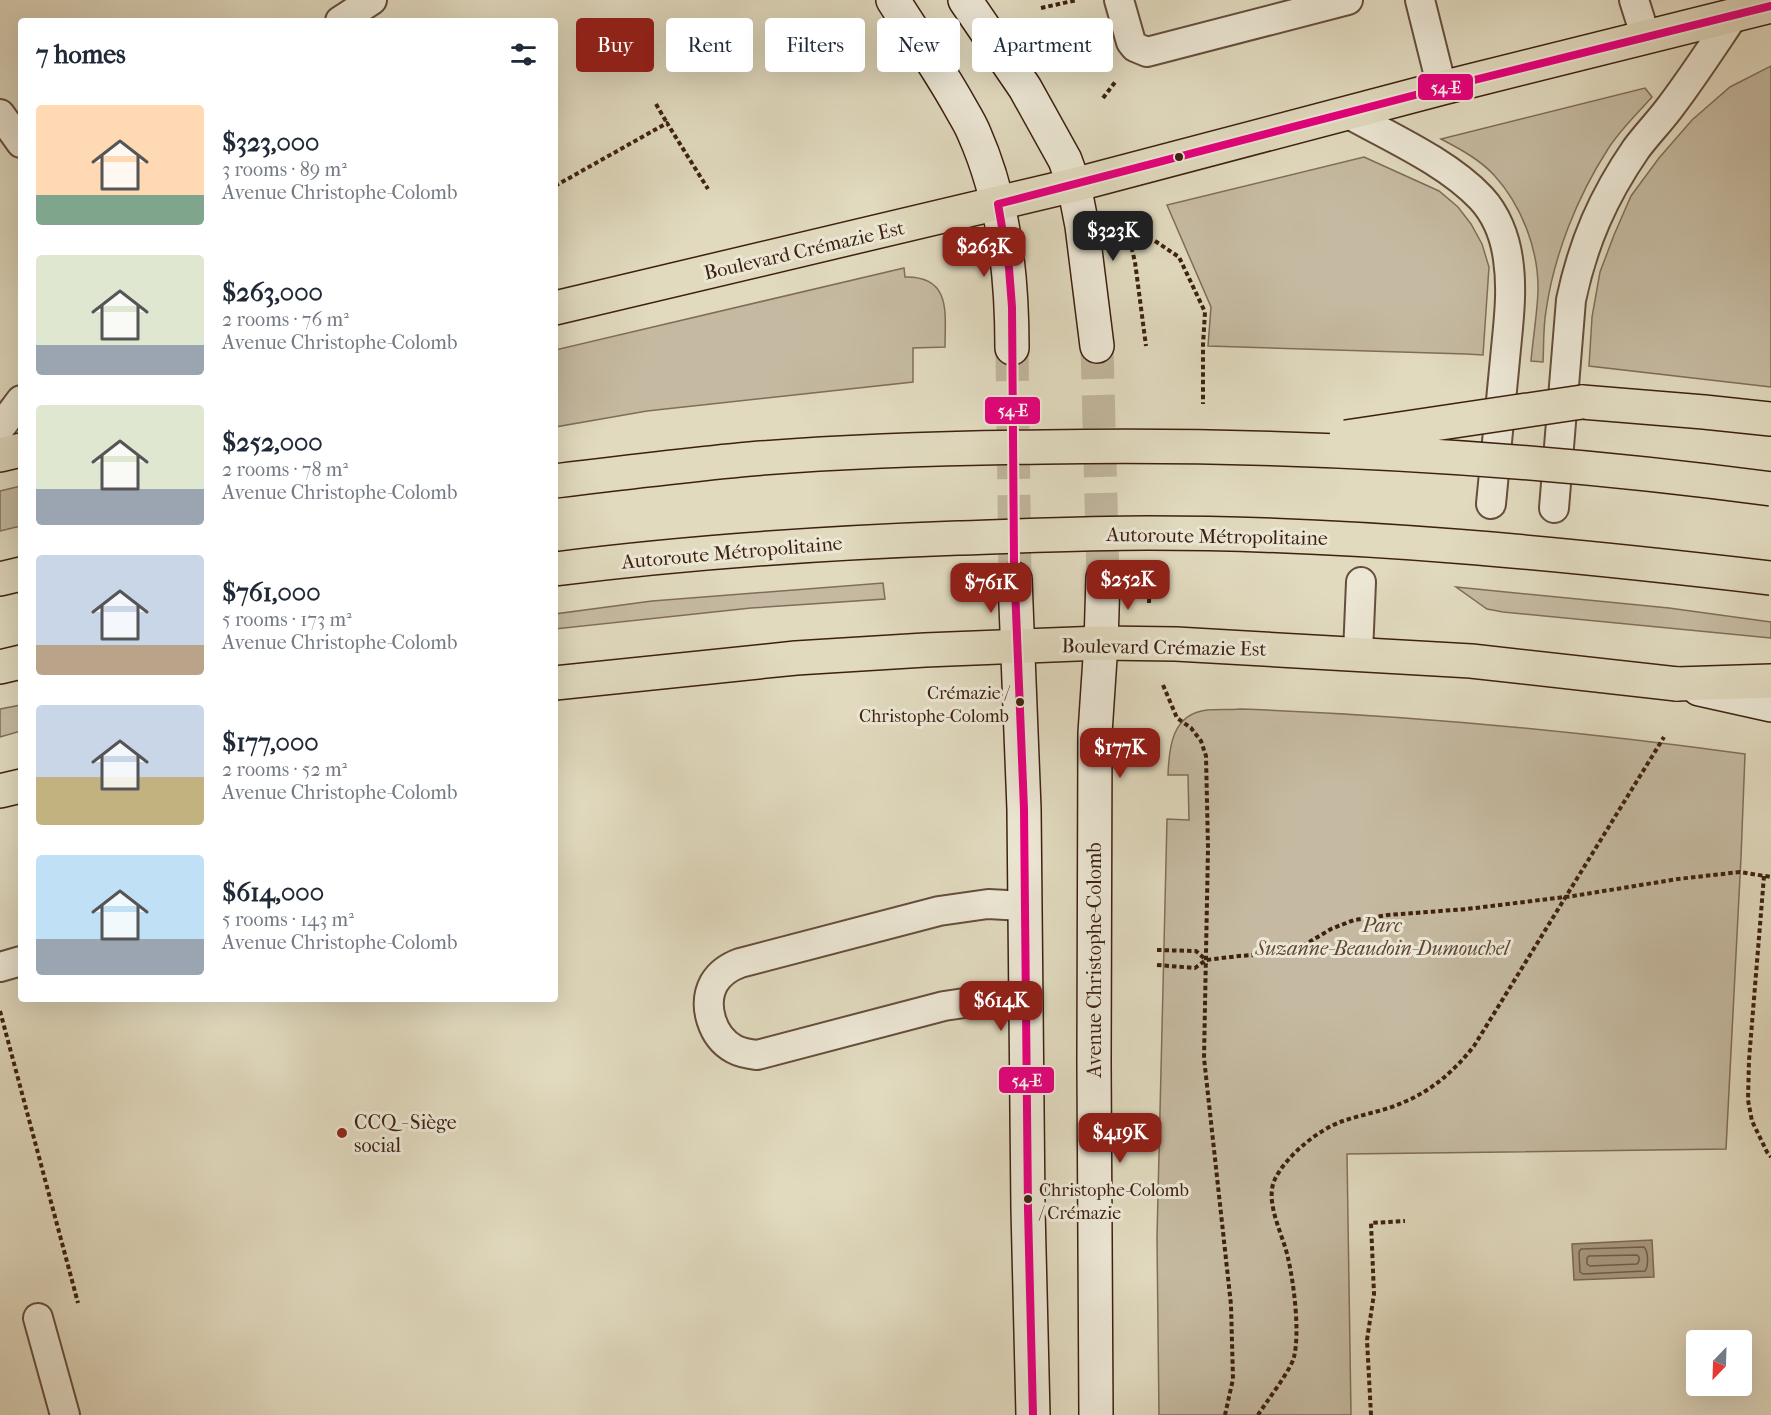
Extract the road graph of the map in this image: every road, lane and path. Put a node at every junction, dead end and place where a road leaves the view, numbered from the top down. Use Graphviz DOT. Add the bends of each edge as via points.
graph roads {
  1 [pos="372,0"];
  2 [pos="893,0"];
  3 [pos="965,0"];
  4 [pos="1077,0"];
  5 [pos="1119,0"];
  6 [pos="1348,0"];
  7 [pos="1420,0"];
  8 [pos="1634,0"];
  9 [pos="1771,6"];
  10 [pos="1041,8"];
  11 [pos="1734,15"];
  12 [pos="345,18"];
  13 [pos="1646,38"];
  14 [pos="1442,88"];
  15 [pos="656,104"];
  16 [pos="1347,113"];
  17 [pos="0,114"];
  18 [pos="667,123"];
  19 [pos="18,139"];
  20 [pos="558,184"];
  21 [pos="1074,185"];
  22 [pos="708,189"];
  23 [pos="998,204"];
  24 [pos="1155,241"];
  25 [pos="1135,262"];
  26 [pos="558,307"];
  27 [pos="1097,346"];
  28 [pos="1146,346"];
  29 [pos="1012,348"];
  30 [pos="18,404"];
  31 [pos="1203,409"];
  32 [pos="1771,420"];
  33 [pos="0,428"];
  34 [pos="1273,448"];
  35 [pos="18,451"];
  36 [pos="0,455"];
  37 [pos="558,481"];
  38 [pos="1771,489"];
  39 [pos="1491,504"];
  40 [pos="1554,508"];
  41 [pos="558,569"];
  42 [pos="18,575"];
  43 [pos="1103,578"];
  44 [pos="1771,578"];
  45 [pos="0,579"];
  46 [pos="1015,579"];
  47 [pos="1361,582"];
  48 [pos="1101,643"];
  49 [pos="1017,647"];
  50 [pos="1358,653"];
  51 [pos="18,663"];
  52 [pos="0,667"];
  53 [pos="1771,681"];
  54 [pos="558,683"];
  55 [pos="1677,684"];
  56 [pos="1771,705"];
  57 [pos="1177,718"];
  58 [pos="1664,737"];
  59 [pos="18,787"];
  60 [pos="0,791"];
  61 [pos="1764,876"];
  62 [pos="1771,876"];
  63 [pos="1567,896"];
  64 [pos="1025,906"];
  65 [pos="1157,950"];
  66 [pos="1206,960"];
  67 [pos="18,962"];
  68 [pos="1157,965"];
  69 [pos="0,967"];
  70 [pos="1026,999"];
  71 [pos="0,1011"];
  72 [pos="1771,1157"];
  73 [pos="1405,1221"];
  74 [pos="79,1310"];
  75 [pos="38,1318"];
  76 [pos="65,1415"];
  77 [pos="1034,1415"];
  78 [pos="1096,1415"];
  79 [pos="1225,1415"];
  80 [pos="1258,1415"];
  81 [pos="1371,1415"];
  1 -- 12 [label="lane"];
  2 -- 23 [label="main road" via="974,132"];
  3 -- 21 [label="main road" via="1025,88 1065,160"];
  4 -- 10 [label="path"];
  5 -- 6 [label="lane" via="1131,42 1147,52"];
  7 -- 14 [label="lane"];
  8 -- 13 [label="lane"];
  9 -- 11 [label="main road, Boulevard Crémazie Est"];
  11 -- 13 [label="main road, Boulevard Crémazie Est"];
  11 -- 40 [label="lane" via="1618,178 1601,206 1587,243 1571,300"];
  13 -- 14 [label="main road, Boulevard Crémazie Est"];
  14 -- 16 [label="main road, Boulevard Crémazie Est"];
  15 -- 18 [label="path"];
  16 -- 21 [label="main road, Boulevard Crémazie Est"];
  16 -- 39 [label="lane" via="1452,173 1483,199 1504,238 1509,260 1510,305"];
  17 -- 19 [label="lane"];
  18 -- 20 [label="path"];
  18 -- 22 [label="path"];
  21 -- 23 [label="main road, Boulevard Crémazie Est"];
  21 -- 27 [label="main road"];
  23 -- 26 [label="main road, Boulevard Crémazie Est"];
  23 -- 29 [label="main road" via="1009,268"];
  24 -- 31 [label="path" via="1179,257 1205,312"];
  25 -- 28 [label="path"];
  30 -- 33 [label="lane"];
  32 -- 34 [label="main road, bridge" via="1582,402"];
  34 -- 37 [label="main road, bridge" via="926,449 752,459"];
  34 -- 38 [label="main road, bridge" via="1459,458"];
  35 -- 36 [label="main road"];
  41 -- 44 [label="main road, Autoroute Métropolitaine, bridge" via="835,543 1148,533 1452,545"];
  42 -- 45 [label="main road"];
  43 -- 48 [label="main road, Avenue Christophe-Colomb"];
  46 -- 49 [label="main road"];
  47 -- 50 [label="lane"];
  48 -- 49 [label="main road, Boulevard Crémazie Est"];
  48 -- 50 [label="main road, Boulevard Crémazie Est"];
  48 -- 78 [label="main road, Avenue Christophe-Colomb" via="1095,733"];
  49 -- 54 [label="main road, Boulevard Crémazie Est" via="796,658"];
  49 -- 64 [label="main road"];
  50 -- 55 [label="main road, Boulevard Crémazie Est" via="1472,661"];
  51 -- 52 [label="main road"];
  53 -- 55 [label="main road"];
  55 -- 56 [label="main road, Boulevard Crémazie Est"];
  57 -- 66 [label="path" via="1201,741 1206,756"];
  58 -- 63 [label="path"];
  59 -- 60 [label="main road"];
  61 -- 62 [label="path"];
  61 -- 63 [label="path" via="1740,872"];
  61 -- 72 [label="path" via="1748,1100 1752,1121"];
  63 -- 66 [label="path" via="1354,920 1283,953"];
  63 -- 80 [label="path" via="1474,1046 1453,1070 1403,1103 1324,1131 1301,1147 1275,1179 1272,1205 1288,1258 1296,1347 1294,1360"];
  64 -- 70 [label="main road"];
  64 -- 70 [label="lane" via="987,904 939,911 740,963 721,974 709,1002 713,1024 726,1043 757,1054 944,1006"];
  65 -- 66 [label="path" via="1196,951"];
  66 -- 68 [label="path" via="1195,968"];
  66 -- 79 [label="path" via="1204,1058 1233,1342 1233,1379"];
  67 -- 69 [label="lane"];
  70 -- 77 [label="main road"];
  71 -- 74 [label="path"];
  73 -- 81 [label="path" via="1371,1223 1374,1294 1367,1340"];
  75 -- 76 [label="lane"];
}
